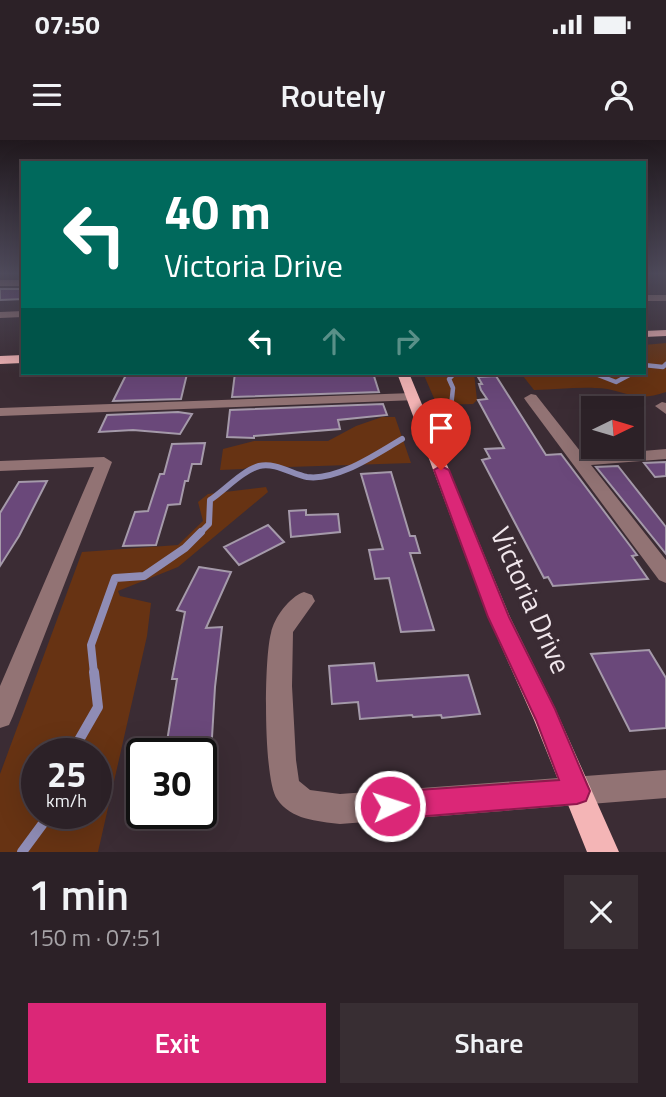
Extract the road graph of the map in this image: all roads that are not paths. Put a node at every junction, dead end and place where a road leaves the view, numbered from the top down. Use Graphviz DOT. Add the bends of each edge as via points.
graph roads {
  1 [pos="21,314"];
  2 [pos="0,315"];
  3 [pos="646,334"];
  4 [pos="666,334"];
  5 [pos="0,359"];
  6 [pos="21,359"];
  7 [pos="404,375"];
  8 [pos="412,397"];
  9 [pos="531,398"];
  10 [pos="0,412"];
  11 [pos="666,454"];
  12 [pos="579,461"];
  13 [pos="0,466"];
  14 [pos="666,575"];
  15 [pos="304,601"];
  16 [pos="0,716"];
  17 [pos="666,784"];
  18 [pos="577,791"];
  19 [pos="603,852"];
  1 -- 2 [label="street"];
  3 -- 4 [label="main road"];
  5 -- 6 [label="main road"];
  7 -- 8 [label="main road, Victoria Drive"];
  8 -- 10 [label="street"];
  8 -- 18 [label="main road, Victoria Drive" via="499,617"];
  9 -- 12 [label="street"];
  11 -- 12 [label="street"];
  12 -- 14 [label="street"];
  13 -- 16 [label="street" via="104,462"];
  15 -- 18 [label="street" via="288,620 281,643 283,774 293,797 329,810"];
  17 -- 18 [label="street"];
  18 -- 19 [label="main road, Victoria Drive"];
}
